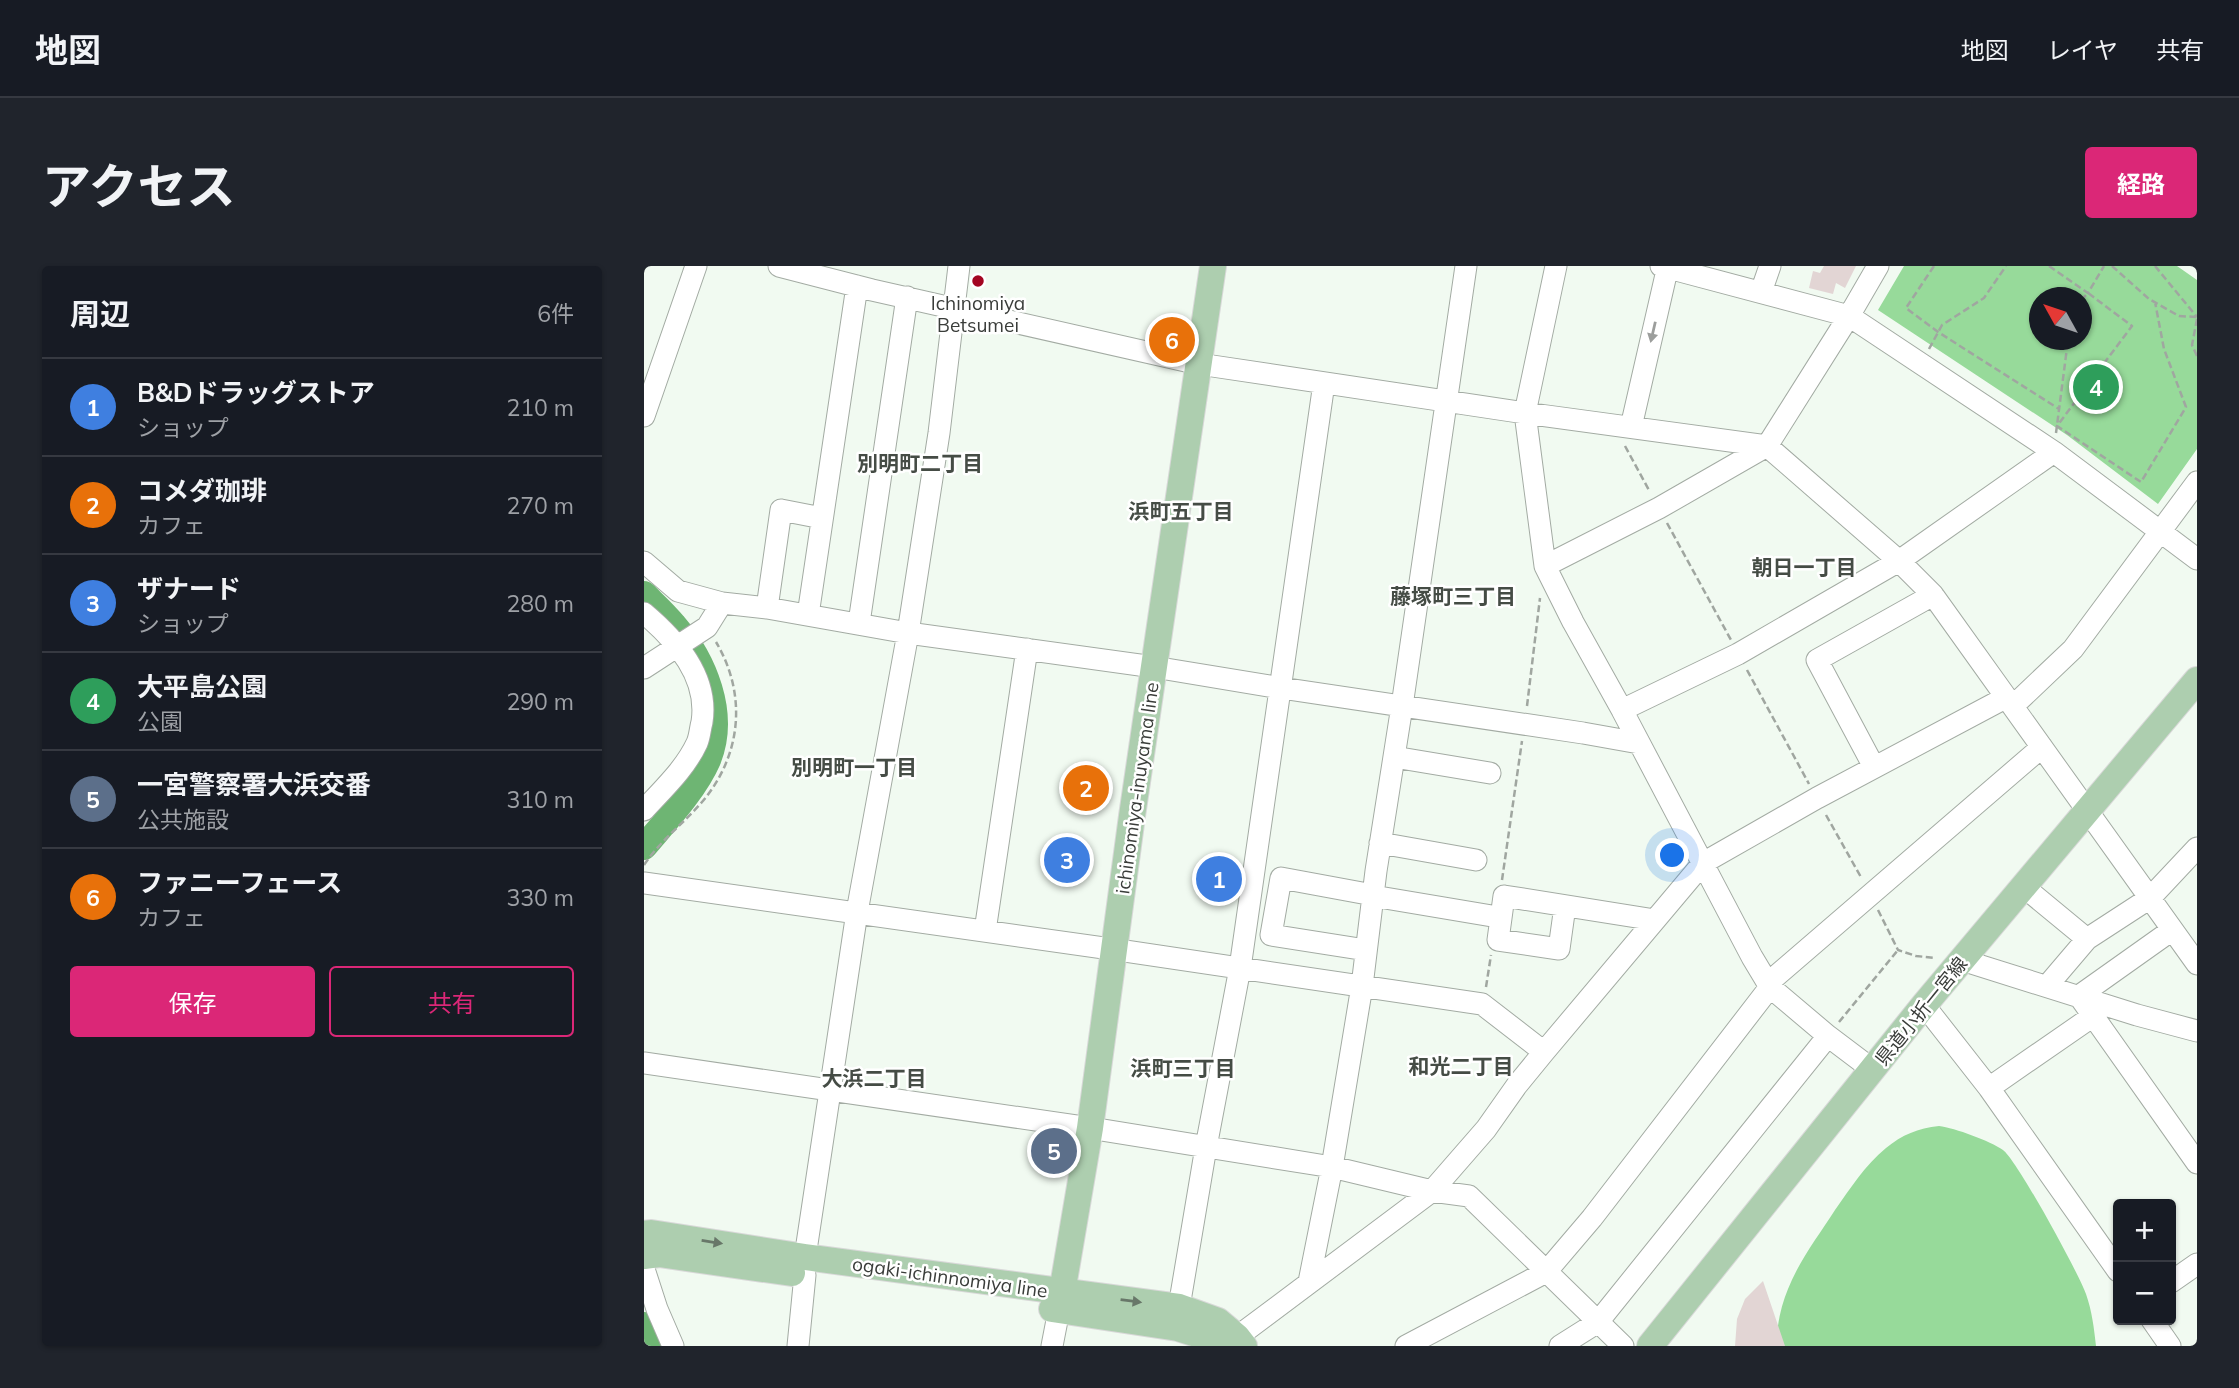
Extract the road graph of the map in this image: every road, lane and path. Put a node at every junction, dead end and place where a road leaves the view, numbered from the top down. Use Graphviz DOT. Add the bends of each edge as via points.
graph roads {
  1 [pos="696,266"];
  2 [pos="779,266"];
  3 [pos="960,266"];
  4 [pos="1213,266"];
  5 [pos="1466,266"];
  6 [pos="1556,266"];
  7 [pos="1770,266"];
  8 [pos="1878,266"];
  9 [pos="1934,266"];
  10 [pos="2006,266"];
  11 [pos="2049,266"];
  12 [pos="2104,266"];
  13 [pos="2112,266"];
  14 [pos="2155,266"];
  15 [pos="1666,267"];
  16 [pos="831,272"];
  17 [pos="857,286"];
  18 [pos="2079,287"];
  19 [pos="2092,287"];
  20 [pos="1761,292"];
  21 [pos="2092,296"];
  22 [pos="907,298"];
  23 [pos="2155,302"];
  24 [pos="953,308"];
  25 [pos="1849,316"];
  26 [pos="2197,318"];
  27 [pos="1938,332"];
  28 [pos="2067,350"];
  29 [pos="2197,356"];
  30 [pos="1199,364"];
  31 [pos="1921,364"];
  32 [pos="1324,383"];
  33 [pos="1446,400"];
  34 [pos="2059,409"];
  35 [pos="1525,413"];
  36 [pos="644,416"];
  37 [pos="1622,426"];
  38 [pos="2057,426"];
  39 [pos="1767,446"];
  40 [pos="2054,453"];
  41 [pos="2197,482"];
  42 [pos="1659,508"];
  43 [pos="822,518"];
  44 [pos="2160,531"];
  45 [pos="2197,559"];
  46 [pos="1899,561"];
  47 [pos="644,562"];
  48 [pos="1546,567"];
  49 [pos="1933,595"];
  50 [pos="722,603"];
  51 [pos="767,608"];
  52 [pos="644,613"];
  53 [pos="808,615"];
  54 [pos="859,623"];
  55 [pos="908,633"];
  56 [pos="678,646"];
  57 [pos="1027,649"];
  58 [pos="1738,654"];
  59 [pos="1154,667"];
  60 [pos="644,668"];
  61 [pos="2197,680"];
  62 [pos="1281,688"];
  63 [pos="2009,702"];
  64 [pos="1402,706"];
  65 [pos="1622,710"];
  66 [pos="1525,724"];
  67 [pos="1639,743"];
  68 [pos="2042,747"];
  69 [pos="1394,757"];
  70 [pos="1874,768"];
  71 [pos="1490,772"];
  72 [pos="1817,798"];
  73 [pos="644,810"];
  74 [pos="2088,812"];
  75 [pos="1380,843"];
  76 [pos="2197,848"];
  77 [pos="1476,860"];
  78 [pos="1703,863"];
  79 [pos="1502,882"];
  80 [pos="644,883"];
  81 [pos="2024,887"];
  82 [pos="1870,893"];
  83 [pos="1373,895"];
  84 [pos="2150,898"];
  85 [pos="1565,906"];
  86 [pos="857,912"];
  87 [pos="1492,916"];
  88 [pos="1655,920"];
  89 [pos="2172,930"];
  90 [pos="985,931"];
  91 [pos="2087,939"];
  92 [pos="1114,949"];
  93 [pos="1366,950"];
  94 [pos="1898,950"];
  95 [pos="1492,951"];
  96 [pos="1962,960"];
  97 [pos="2197,964"];
  98 [pos="1240,968"];
  99 [pos="1769,985"];
  100 [pos="1362,986"];
  101 [pos="2047,986"];
  102 [pos="2079,996"];
  103 [pos="1482,1004"];
  104 [pos="1924,1005"];
  105 [pos="2093,1016"];
  106 [pos="2197,1031"];
  107 [pos="1828,1036"];
  108 [pos="1544,1052"];
  109 [pos="644,1063"];
  110 [pos="1873,1070"];
  111 [pos="1989,1088"];
  112 [pos="829,1091"];
  113 [pos="1090,1128"];
  114 [pos="1206,1147"];
  115 [pos="2197,1163"];
  116 [pos="1332,1167"];
  117 [pos="1432,1191"];
  118 [pos="644,1234"];
  119 [pos="644,1256"];
  120 [pos="2113,1264"];
  121 [pos="2197,1264"];
  122 [pos="805,1266"];
  123 [pos="644,1269"];
  124 [pos="1546,1272"];
  125 [pos="2176,1279"];
  126 [pos="1309,1282"];
  127 [pos="1061,1302"];
  128 [pos="1179,1307"];
  129 [pos="1598,1322"];
  130 [pos="2155,1325"];
  131 [pos="1233,1343"];
  132 [pos="673,1346"];
  133 [pos="798,1346"];
  134 [pos="1052,1346"];
  135 [pos="1406,1346"];
  136 [pos="1560,1346"];
  137 [pos="1623,1346"];
  138 [pos="1650,1346"];
  139 [pos="2170,1346"];
  1 -- 36 [label="street"];
  2 -- 16 [label="street"];
  3 -- 24 [label="street"];
  4 -- 30 [label="main road, ichinomiya-inuyama line"];
  5 -- 33 [label="street"];
  6 -- 35 [label="street"];
  7 -- 20 [label="street"];
  8 -- 25 [label="street"];
  9 -- 27 [label="path" via="1906,308"];
  10 -- 27 [label="path" via="1984,298"];
  11 -- 18 [label="path"];
  12 -- 19 [label="path"];
  13 -- 23 [label="path"];
  14 -- 26 [label="path"];
  15 -- 20 [label="street"];
  15 -- 37 [label="street, one-way"];
  16 -- 17 [label="street"];
  17 -- 22 [label="street"];
  17 -- 43 [label="street"];
  20 -- 25 [label="street"];
  21 -- 38 [label="path" via="2132,326"];
  22 -- 24 [label="street"];
  22 -- 54 [label="street"];
  23 -- 26 [label="path" via="2179,316"];
  23 -- 38 [label="path" via="2164,349 2186,407 2141,482"];
  24 -- 30 [label="street"];
  24 -- 55 [label="street"];
  25 -- 31 [label="street"];
  25 -- 39 [label="street"];
  26 -- 29 [label="path" via="2192,345"];
  27 -- 31 [label="path"];
  27 -- 34 [label="path"];
  28 -- 34 [label="path"];
  30 -- 32 [label="street"];
  30 -- 59 [label="main road, ichinomiya-inuyama line"];
  31 -- 40 [label="street"];
  32 -- 33 [label="street"];
  32 -- 62 [label="street"];
  33 -- 35 [label="street"];
  33 -- 64 [label="street"];
  34 -- 38 [label="path"];
  35 -- 37 [label="street"];
  35 -- 48 [label="street"];
  37 -- 39 [label="street"];
  37 -- 42 [label="path"];
  38 -- 40 [label="path"];
  39 -- 42 [label="street"];
  39 -- 46 [label="street"];
  40 -- 44 [label="street"];
  40 -- 46 [label="street"];
  41 -- 44 [label="street"];
  42 -- 48 [label="street"];
  42 -- 58 [label="path"];
  43 -- 51 [label="street" via="781,510"];
  43 -- 53 [label="street"];
  44 -- 45 [label="street"];
  44 -- 63 [label="street" via="2073,649"];
  46 -- 49 [label="street"];
  46 -- 58 [label="street"];
  47 -- 50 [label="street" via="678,591"];
  48 -- 65 [label="street"];
  48 -- 66 [label="path"];
  49 -- 63 [label="street"];
  49 -- 70 [label="street" via="1817,660"];
  50 -- 51 [label="street"];
  50 -- 56 [label="street" via="707,627"];
  51 -- 53 [label="street"];
  52 -- 56 [label="street"];
  53 -- 54 [label="street"];
  54 -- 55 [label="street"];
  55 -- 57 [label="street"];
  55 -- 86 [label="street"];
  56 -- 60 [label="street"];
  56 -- 73 [label="street" via="701,690 699,740 683,767"];
  57 -- 59 [label="street"];
  57 -- 90 [label="street"];
  58 -- 65 [label="street"];
  58 -- 72 [label="path"];
  59 -- 62 [label="street"];
  59 -- 92 [label="main road, ichinomiya-inuyama line"];
  61 -- 74 [label="main road, 県道小折一宮線"];
  62 -- 64 [label="street"];
  62 -- 98 [label="street"];
  63 -- 68 [label="street"];
  63 -- 70 [label="street"];
  64 -- 66 [label="street"];
  64 -- 69 [label="street"];
  65 -- 67 [label="street"];
  66 -- 67 [label="street"];
  66 -- 79 [label="path"];
  67 -- 78 [label="street"];
  68 -- 74 [label="street"];
  68 -- 82 [label="street"];
  69 -- 71 [label="street"];
  69 -- 75 [label="street"];
  70 -- 72 [label="street"];
  72 -- 78 [label="street"];
  72 -- 82 [label="path"];
  74 -- 81 [label="main road, 県道小折一宮線"];
  74 -- 84 [label="street"];
  75 -- 77 [label="street"];
  75 -- 83 [label="street"];
  76 -- 84 [label="street"];
  78 -- 88 [label="street"];
  78 -- 99 [label="street"];
  80 -- 86 [label="street"];
  81 -- 91 [label="street"];
  81 -- 96 [label="main road, 県道小折一宮線"];
  82 -- 94 [label="path"];
  82 -- 99 [label="street"];
  83 -- 87 [label="street"];
  83 -- 93 [label="street"];
  83 -- 93 [label="street" via="1281,878 1271,935"];
  84 -- 89 [label="street"];
  84 -- 91 [label="street"];
  85 -- 88 [label="street"];
  86 -- 90 [label="street"];
  86 -- 112 [label="street"];
  88 -- 108 [label="street"];
  89 -- 97 [label="street"];
  89 -- 102 [label="street"];
  90 -- 92 [label="street"];
  91 -- 101 [label="street"];
  92 -- 98 [label="street"];
  92 -- 113 [label="main road, ichinomiya-inuyama line"];
  93 -- 100 [label="street"];
  94 -- 96 [label="path"];
  94 -- 107 [label="path"];
  95 -- 103 [label="path"];
  96 -- 101 [label="street"];
  96 -- 104 [label="main road, 県道小折一宮線"];
  98 -- 100 [label="street"];
  98 -- 114 [label="street"];
  99 -- 107 [label="street"];
  99 -- 124 [label="street"];
  100 -- 103 [label="street"];
  100 -- 116 [label="street"];
  101 -- 102 [label="street"];
  102 -- 105 [label="street"];
  102 -- 106 [label="street"];
  103 -- 108 [label="street"];
  104 -- 110 [label="main road, 県道小折一宮線"];
  104 -- 111 [label="street"];
  105 -- 111 [label="street"];
  105 -- 115 [label="street"];
  107 -- 110 [label="street"];
  107 -- 129 [label="street"];
  108 -- 117 [label="street"];
  109 -- 112 [label="street"];
  110 -- 138 [label="main road, 県道小折一宮線"];
  111 -- 120 [label="street"];
  112 -- 113 [label="street"];
  112 -- 122 [label="street"];
  113 -- 114 [label="street"];
  113 -- 127 [label="main road, ichinomiya-inuyama line"];
  114 -- 116 [label="street"];
  114 -- 128 [label="street"];
  116 -- 117 [label="street"];
  116 -- 126 [label="street"];
  117 -- 124 [label="street" via="1469,1196"];
  117 -- 126 [label="street"];
  118 -- 122 [label="main road, ogaki-ichinnomiya line, one-way"];
  119 -- 122 [label="main road, ogaki-ichinnomiya line"];
  121 -- 125 [label="street"];
  122 -- 127 [label="main road, ogaki-ichinnomiya line"];
  122 -- 133 [label="street"];
  123 -- 132 [label="street"];
  124 -- 129 [label="street"];
  124 -- 135 [label="street"];
  126 -- 131 [label="street"];
  127 -- 128 [label="main road, ogaki-ichinnomiya line, one-way"];
  127 -- 131 [label="main road, ogaki-ichinnomiya line"];
  127 -- 134 [label="street"];
  128 -- 131 [label="main road, ogaki-ichinnomiya line" via="1218,1321"];
  129 -- 136 [label="street"];
  129 -- 137 [label="street"];
  130 -- 139 [label="street"];
}
